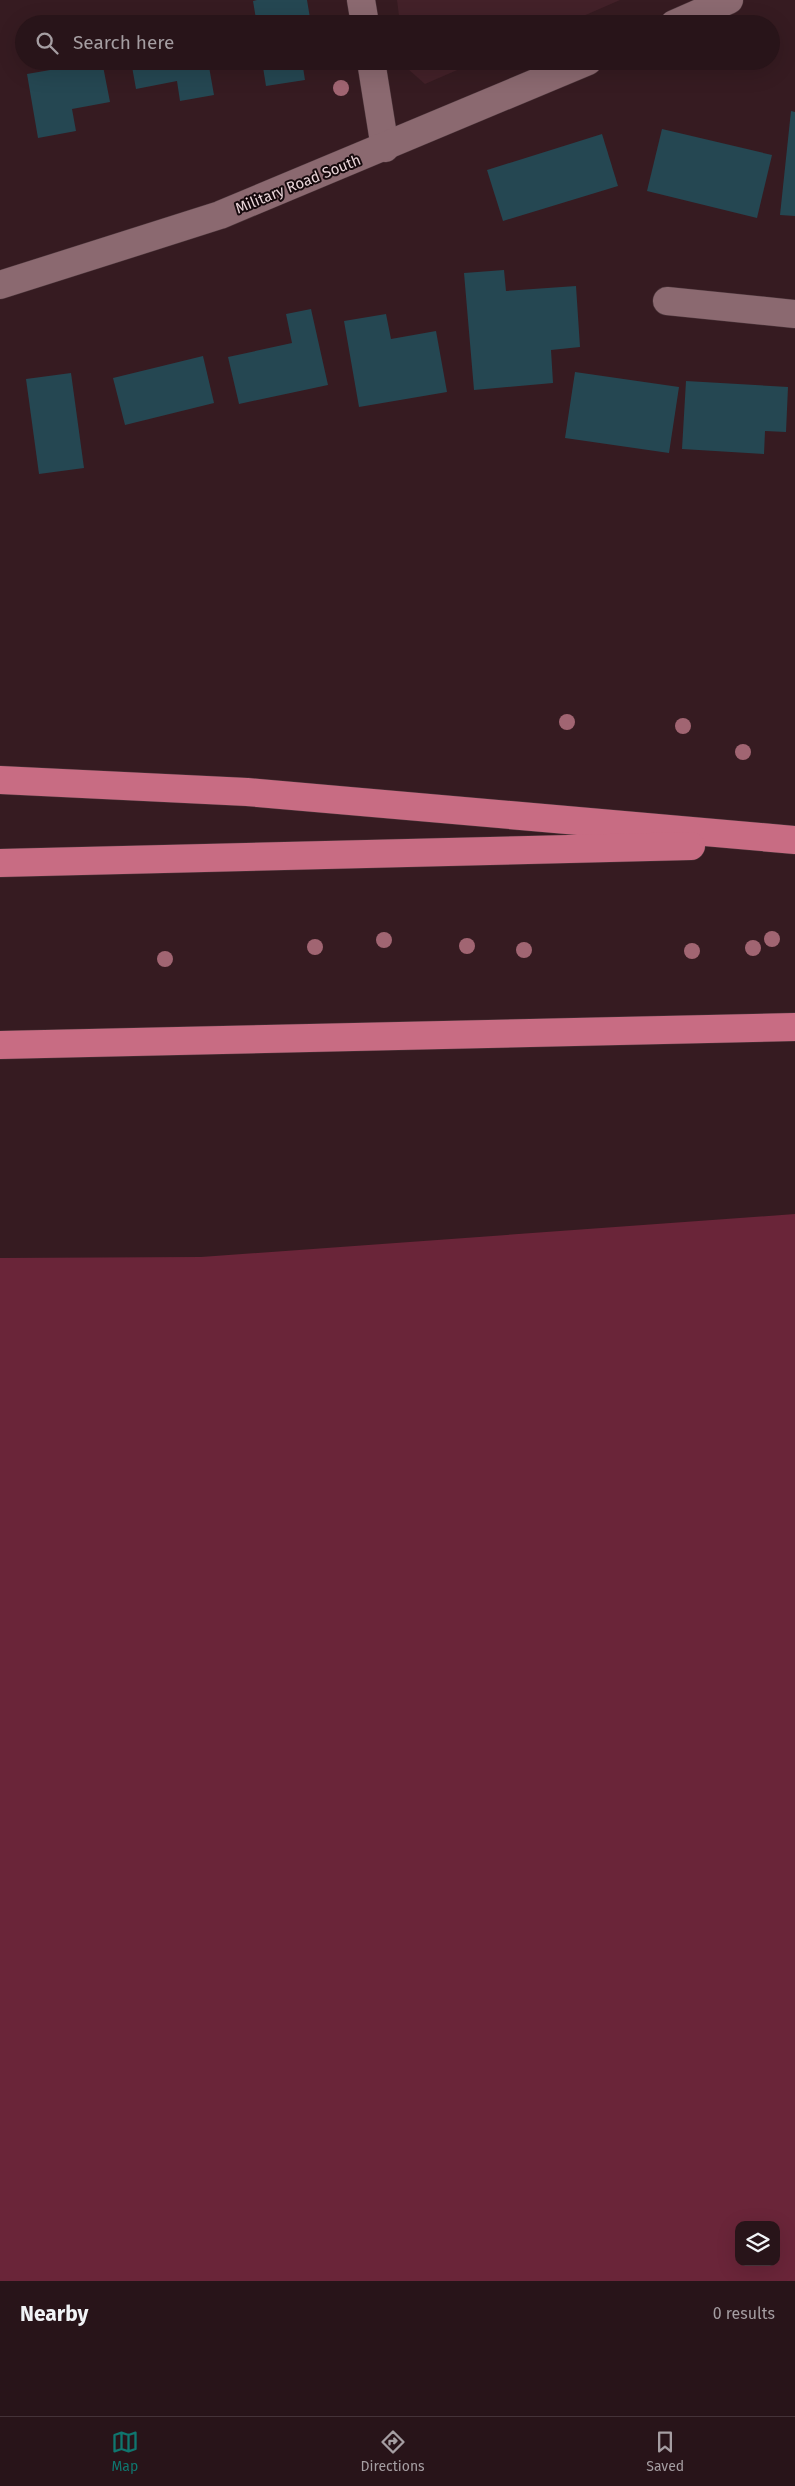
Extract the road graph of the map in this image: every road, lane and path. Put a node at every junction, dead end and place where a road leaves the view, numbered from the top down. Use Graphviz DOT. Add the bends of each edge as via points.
graph roads {
  1 [pos="361,0"];
  2 [pos="729,0"];
  3 [pos="364,15"];
  4 [pos="695,15"];
  5 [pos="372,70"];
  6 [pos="567,70"];
  7 [pos="385,148"];
  8 [pos="0,285"];
  9 [pos="667,301"];
  10 [pos="795,314"];
  11 [pos="0,780"];
  12 [pos="795,841"];
  13 [pos="0,863"];
  14 [pos="795,1026"];
  15 [pos="0,1045"];
  1 -- 3 [label="main road"];
  2 -- 4 [label="main road"];
  5 -- 7 [label="main road"];
  6 -- 7 [label="main road, Military Road South"];
  7 -- 8 [label="main road, Military Road South" via="220,215"];
  9 -- 10 [label="main road"];
  11 -- 12 [label="highway" via="247,792"];
  12 -- 13 [label="highway"];
  14 -- 15 [label="highway"];
}
